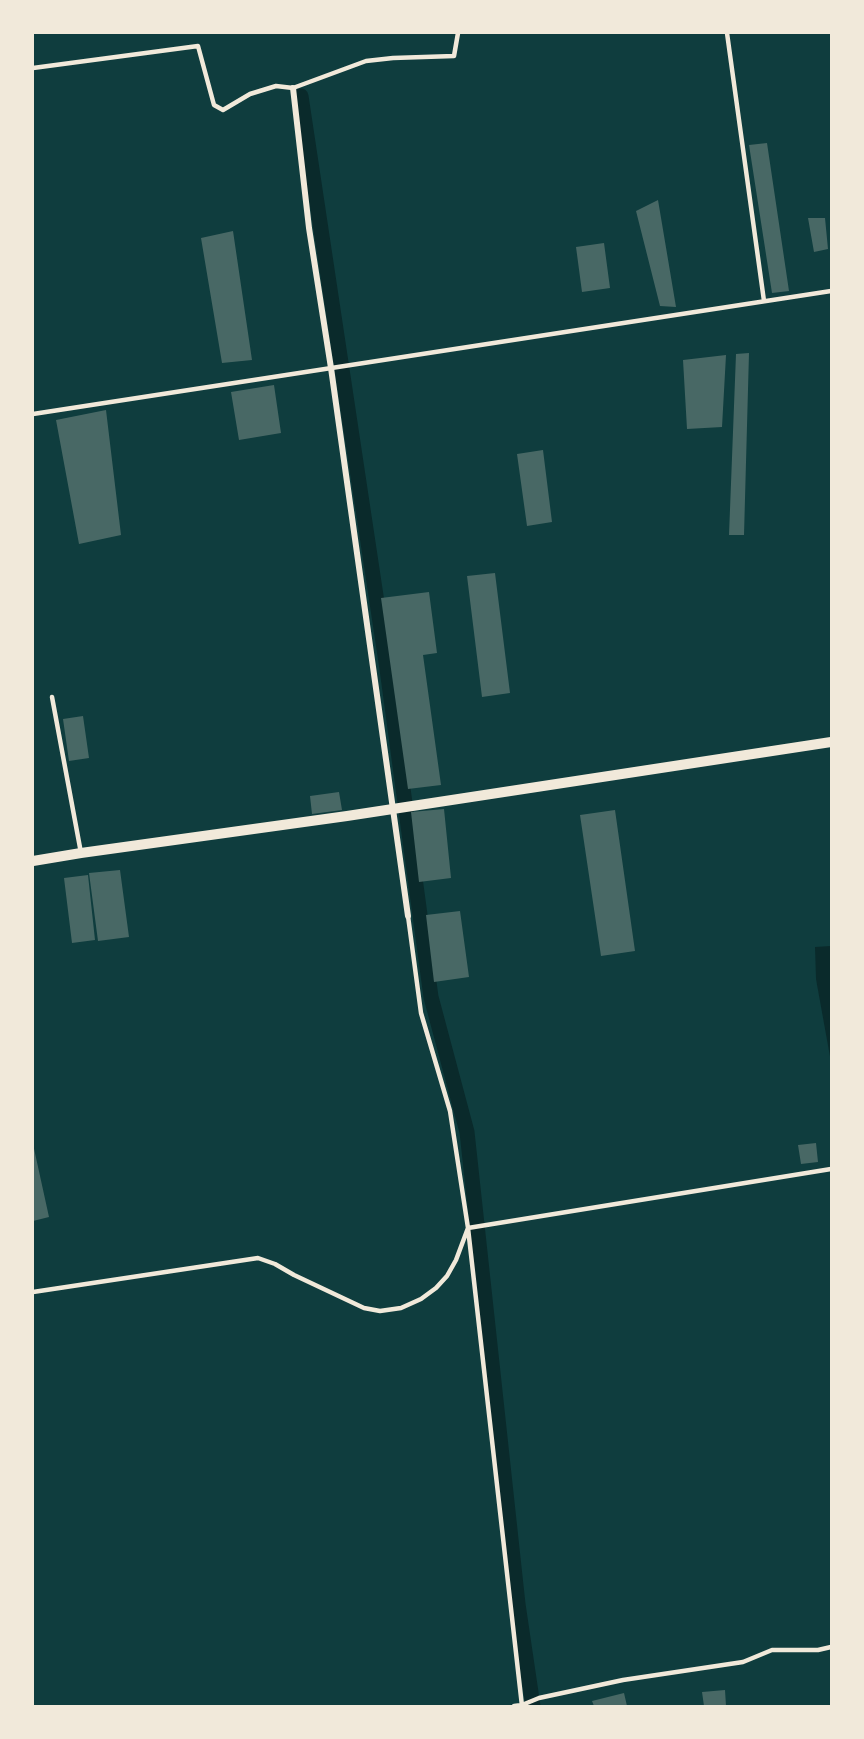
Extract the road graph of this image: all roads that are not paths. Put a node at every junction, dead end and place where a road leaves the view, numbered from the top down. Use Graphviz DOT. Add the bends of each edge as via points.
graph roads {
  1 [pos="458,33"];
  2 [pos="727,33"];
  3 [pos="33,68"];
  4 [pos="293,88"];
  5 [pos="831,291"];
  6 [pos="764,301"];
  7 [pos="331,368"];
  8 [pos="33,414"];
  9 [pos="52,697"];
  10 [pos="831,742"];
  11 [pos="393,810"];
  12 [pos="81,853"];
  13 [pos="33,861"];
  14 [pos="408,916"];
  15 [pos="831,1168"];
  16 [pos="468,1228"];
  17 [pos="33,1292"];
  18 [pos="831,1647"];
  19 [pos="522,1705"];
  20 [pos="514,1706"];
  1 -- 4 [label="lane" via="454,56 366,62"];
  2 -- 6 [label="lane"];
  3 -- 4 [label="lane" via="198,46 214,105 223,110 250,94 276,86"];
  4 -- 7 [label="street"];
  5 -- 6 [label="lane"];
  6 -- 7 [label="lane"];
  7 -- 8 [label="lane"];
  7 -- 11 [label="street"];
  9 -- 12 [label="lane"];
  10 -- 11 [label="street"];
  11 -- 12 [label="street"];
  11 -- 14 [label="street"];
  12 -- 13 [label="street"];
  14 -- 16 [label="lane" via="421,1013 450,1111"];
  15 -- 16 [label="lane"];
  16 -- 17 [label="lane" via="447,1276 421,1299 401,1308 364,1308 258,1258"];
  16 -- 19 [label="lane"];
  18 -- 19 [label="lane" via="772,1650 743,1662 623,1680"];
  19 -- 20 [label="lane"];
}
